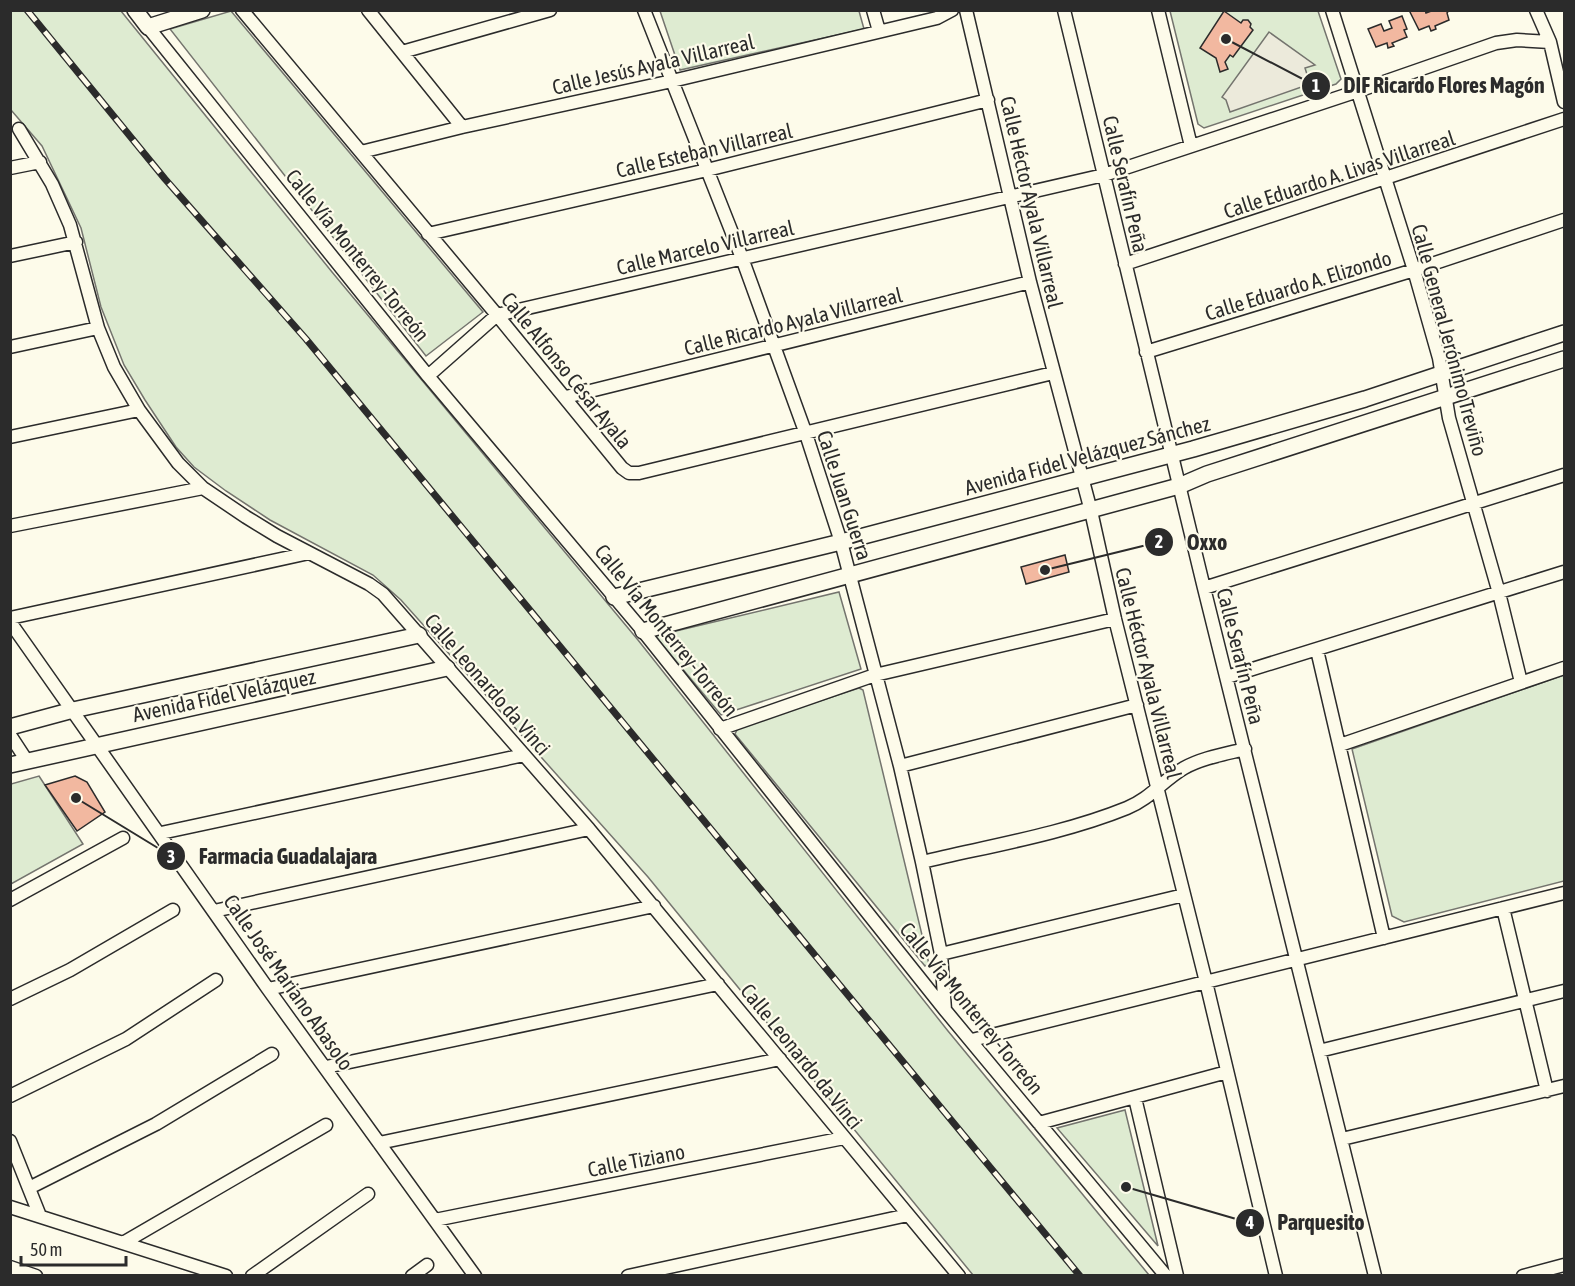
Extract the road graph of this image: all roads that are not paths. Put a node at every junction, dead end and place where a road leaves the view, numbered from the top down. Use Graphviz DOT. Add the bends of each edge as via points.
graph roads {
  1 [pos="135,10"];
  2 [pos="202,10"];
  3 [pos="242,10"];
  4 [pos="368,10"];
  5 [pos="550,10"];
  6 [pos="644,10"];
  7 [pos="873,10"];
  8 [pos="952,10"];
  9 [pos="966,10"];
  10 [pos="1064,10"];
  11 [pos="1158,10"];
  12 [pos="1332,10"];
  13 [pos="1536,10"];
  14 [pos="148,27"];
  15 [pos="879,31"];
  16 [pos="1550,42"];
  17 [pos="402,52"];
  18 [pos="672,81"];
  19 [pos="1358,91"];
  20 [pos="988,100"];
  21 [pos="1564,102"];
  22 [pos="1564,119"];
  23 [pos="462,127"];
  24 [pos="19,129"];
  25 [pos="1191,146"];
  26 [pos="362,152"];
  27 [pos="40,162"];
  28 [pos="10,168"];
  29 [pos="707,170"];
  30 [pos="1104,175"];
  31 [pos="1386,179"];
  32 [pos="1011,196"];
  33 [pos="1564,220"];
  34 [pos="428,234"];
  35 [pos="76,242"];
  36 [pos="10,256"];
  37 [pos="742,258"];
  38 [pos="1125,264"];
  39 [pos="1414,270"];
  40 [pos="1030,282"];
  41 [pos="497,315"];
  42 [pos="98,328"];
  43 [pos="1564,333"];
  44 [pos="10,347"];
  45 [pos="774,347"];
  46 [pos="1146,352"];
  47 [pos="1564,359"];
  48 [pos="1053,373"];
  49 [pos="1442,374"];
  50 [pos="428,375"];
  51 [pos="566,397"];
  52 [pos="1446,397"];
  53 [pos="139,410"];
  54 [pos="806,434"];
  55 [pos="10,437"];
  56 [pos="1171,453"];
  57 [pos="1564,475"];
  58 [pos="1083,478"];
  59 [pos="1179,486"];
  60 [pos="203,488"];
  61 [pos="1472,504"];
  62 [pos="1091,511"];
  63 [pos="10,526"];
  64 [pos="841,542"];
  65 [pos="309,553"];
  66 [pos="1564,572"];
  67 [pos="850,575"];
  68 [pos="1204,588"];
  69 [pos="1499,593"];
  70 [pos="614,597"];
  71 [pos="1115,619"];
  72 [pos="10,620"];
  73 [pos="643,631"];
  74 [pos="419,636"];
  75 [pos="1317,650"];
  76 [pos="447,668"];
  77 [pos="1564,668"];
  78 [pos="876,675"];
  79 [pos="1227,677"];
  80 [pos="1521,682"];
  81 [pos="1137,705"];
  82 [pos="73,710"];
  83 [pos="10,727"];
  84 [pos="720,729"];
  85 [pos="10,735"];
  86 [pos="98,745"];
  87 [pos="1340,745"];
  88 [pos="1245,749"];
  89 [pos="524,755"];
  90 [pos="27,761"];
  91 [pos="10,765"];
  92 [pos="900,766"];
  93 [pos="1158,790"];
  94 [pos="589,829"];
  95 [pos="160,833"];
  96 [pos="123,838"];
  97 [pos="922,862"];
  98 [pos="1564,893"];
  99 [pos="1184,896"];
  100 [pos="10,900"];
  101 [pos="654,906"];
  102 [pos="1503,908"];
  103 [pos="173,910"];
  104 [pos="214,911"];
  105 [pos="1384,938"];
  106 [pos="941,954"];
  107 [pos="1296,960"];
  108 [pos="216,980"];
  109 [pos="1206,982"];
  110 [pos="718,984"];
  111 [pos="268,989"];
  112 [pos="1564,991"];
  113 [pos="10,999"];
  114 [pos="1525,1000"];
  115 [pos="945,1010"];
  116 [pos="972,1041"];
  117 [pos="1319,1051"];
  118 [pos="272,1054"];
  119 [pos="780,1059"];
  120 [pos="326,1068"];
  121 [pos="1227,1072"];
  122 [pos="1564,1086"];
  123 [pos="1547,1091"];
  124 [pos="10,1096"];
  125 [pos="1135,1098"];
  126 [pos="1040,1124"];
  127 [pos="326,1125"];
  128 [pos="844,1138"];
  129 [pos="1342,1139"];
  130 [pos="10,1141"];
  131 [pos="379,1143"];
  132 [pos="29,1188"];
  133 [pos="368,1194"];
  134 [pos="10,1207"];
  135 [pos="908,1215"];
  136 [pos="39,1216"];
  137 [pos="435,1220"];
  138 [pos="123,1243"];
  139 [pos="427,1265"];
  140 [pos="1564,1265"];
  141 [pos="10,1267"];
  142 [pos="36,1275"];
  143 [pos="226,1275"];
  144 [pos="252,1275"];
  145 [pos="412,1275"];
  146 [pos="475,1275"];
  147 [pos="628,1275"];
  148 [pos="959,1275"];
  149 [pos="1166,1275"];
  150 [pos="1177,1275"];
  151 [pos="1276,1275"];
  152 [pos="1375,1275"];
  153 [pos="1522,1275"];
  1 -- 14 [label="street, Calle Vía Monterrey-Torreón"];
  2 -- 14 [label="street"];
  3 -- 26 [label="street, Calle Alfonso César Ayala"];
  4 -- 17 [label="street"];
  5 -- 17 [label="street"];
  6 -- 18 [label="street, Calle Juan Guerra"];
  7 -- 15 [label="street"];
  8 -- 15 [label="street, Calle Jesús Ayala Villarreal" via="937,18"];
  9 -- 20 [label="street, Calle Héctor Ayala Villarreal"];
  10 -- 30 [label="street, Calle Serafín Peña"];
  11 -- 25 [label="street"];
  12 -- 19 [label="street, Calle General Jerónimo Treviño"];
  13 -- 16 [label="street"];
  14 -- 50 [label="street, Calle Vía Monterrey-Torreón"];
  15 -- 18 [label="street, Calle Jesús Ayala Villarreal"];
  16 -- 19 [label="street, Calle Marcelo Villarreal" via="1496,43"];
  16 -- 21 [label="street"];
  17 -- 23 [label="street"];
  18 -- 23 [label="street, Calle Jesús Ayala Villarreal"];
  18 -- 29 [label="street, Calle Juan Guerra"];
  19 -- 25 [label="street, Calle Marcelo Villarreal"];
  19 -- 31 [label="street, Calle General Jerónimo Treviño"];
  20 -- 29 [label="street, Calle Esteban Villarreal"];
  20 -- 32 [label="street, Calle Héctor Ayala Villarreal"];
  22 -- 31 [label="street, Calle Eduardo A. Livas Villarreal"];
  23 -- 26 [label="street, Calle Jesús Ayala Villarreal"];
  24 -- 27 [label="street, Calle Leonardo da Vinci"];
  25 -- 30 [label="street, Calle Marcelo Villarreal"];
  26 -- 34 [label="street, Calle Alfonso César Ayala"];
  27 -- 28 [label="street"];
  27 -- 35 [label="street, Calle Leonardo da Vinci"];
  29 -- 34 [label="street, Calle Esteban Villarreal"];
  29 -- 37 [label="street, Calle Juan Guerra"];
  30 -- 32 [label="street, Calle Marcelo Villarreal"];
  30 -- 38 [label="street, Calle Serafín Peña"];
  31 -- 38 [label="street, Calle Eduardo A. Livas Villarreal"];
  31 -- 39 [label="street, Calle General Jerónimo Treviño"];
  32 -- 37 [label="street, Calle Marcelo Villarreal"];
  32 -- 40 [label="street, Calle Héctor Ayala Villarreal"];
  33 -- 39 [label="street, Calle Eduardo A. Elizondo"];
  34 -- 41 [label="street, Calle Alfonso César Ayala"];
  35 -- 36 [label="street"];
  35 -- 42 [label="street, Calle Leonardo da Vinci"];
  37 -- 41 [label="street, Calle Marcelo Villarreal"];
  37 -- 45 [label="street, Calle Juan Guerra"];
  38 -- 46 [label="street, Calle Serafín Peña"];
  39 -- 46 [label="street, Calle Eduardo A. Elizondo"];
  39 -- 49 [label="street, Calle General Jerónimo Treviño"];
  40 -- 45 [label="street, Calle Ricardo Ayala Villarreal"];
  40 -- 48 [label="street, Calle Héctor Ayala Villarreal"];
  41 -- 50 [label="street, Calle Marcelo Villarreal"];
  41 -- 51 [label="street, Calle Alfonso César Ayala"];
  42 -- 44 [label="street"];
  42 -- 53 [label="street, Calle Leonardo da Vinci" via="114,367"];
  43 -- 49 [label="street, Avenida Fidel Velázquez Sánchez"];
  45 -- 51 [label="street, Calle Ricardo Ayala Villarreal"];
  45 -- 54 [label="street, Calle Juan Guerra"];
  46 -- 56 [label="street, Calle Serafín Peña"];
  47 -- 52 [label="street"];
  48 -- 54 [label="street, Calle Alfonso César Ayala"];
  48 -- 58 [label="street, Calle Héctor Ayala Villarreal"];
  49 -- 52 [label="street, Calle General Jerónimo Treviño"];
  49 -- 56 [label="street, Avenida Fidel Velázquez Sánchez"];
  50 -- 70 [label="street, Calle Vía Monterrey-Torreón"];
  51 -- 54 [label="street, Calle Alfonso César Ayala" via="629,473"];
  52 -- 59 [label="street"];
  52 -- 61 [label="street, Calle General Jerónimo Treviño"];
  53 -- 55 [label="street"];
  53 -- 60 [label="street, Calle Leonardo da Vinci" via="178,463"];
  54 -- 64 [label="street, Calle Juan Guerra"];
  56 -- 58 [label="street, Avenida Fidel Velázquez Sánchez"];
  56 -- 59 [label="street, Calle Serafín Peña"];
  57 -- 61 [label="street"];
  58 -- 62 [label="street, Calle Héctor Ayala Villarreal"];
  58 -- 64 [label="street, Avenida Fidel Velázquez Sánchez"];
  59 -- 62 [label="street"];
  59 -- 68 [label="street, Calle Serafín Peña"];
  60 -- 63 [label="street"];
  60 -- 65 [label="street, Calle Leonardo da Vinci"];
  61 -- 68 [label="street"];
  61 -- 69 [label="street, Calle General Jerónimo Treviño"];
  62 -- 67 [label="street"];
  62 -- 71 [label="street, Calle Héctor Ayala Villarreal"];
  64 -- 67 [label="street, Calle Juan Guerra"];
  64 -- 70 [label="street, Avenida Fidel Velázquez Sánchez"];
  65 -- 72 [label="street"];
  65 -- 74 [label="street, Calle Leonardo da Vinci" via="383,594"];
  66 -- 69 [label="street"];
  67 -- 73 [label="street"];
  67 -- 78 [label="street, Calle Juan Guerra"];
  68 -- 79 [label="street, Calle Serafín Peña"];
  69 -- 75 [label="street"];
  69 -- 80 [label="street, Calle General Jerónimo Treviño"];
  70 -- 73 [label="street, Calle Vía Monterrey-Torreón"];
  71 -- 78 [label="street"];
  71 -- 81 [label="street, Calle Héctor Ayala Villarreal"];
  72 -- 82 [label="street, Calle José Mariano Abasolo"];
  73 -- 84 [label="street, Calle Vía Monterrey-Torreón"];
  74 -- 76 [label="street, Calle Leonardo da Vinci"];
  74 -- 82 [label="street, Avenida Fidel Velázquez"];
  75 -- 79 [label="street"];
  75 -- 87 [label="street"];
  76 -- 86 [label="street, Avenida Fidel Velázquez"];
  76 -- 89 [label="street, Calle Leonardo da Vinci"];
  77 -- 80 [label="street"];
  78 -- 84 [label="street"];
  78 -- 92 [label="street, Calle Juan Guerra"];
  79 -- 88 [label="street, Calle Serafín Peña"];
  80 -- 87 [label="street"];
  81 -- 92 [label="street"];
  81 -- 93 [label="street, Calle Héctor Ayala Villarreal"];
  82 -- 83 [label="street, Avenida Fidel Velázquez"];
  82 -- 86 [label="street, Calle José Mariano Abasolo"];
  84 -- 115 [label="street, Calle Vía Monterrey-Torreón"];
  85 -- 90 [label="street"];
  86 -- 90 [label="street, Avenida Fidel Velázquez"];
  86 -- 95 [label="street, Calle José Mariano Abasolo"];
  87 -- 105 [label="street"];
  88 -- 93 [label="street" via="1185,767"];
  88 -- 107 [label="street, Calle Serafín Peña"];
  89 -- 94 [label="street, Calle Leonardo da Vinci"];
  89 -- 95 [label="street"];
  90 -- 91 [label="street, Avenida Fidel Velázquez"];
  92 -- 97 [label="street, Calle Juan Guerra"];
  93 -- 97 [label="street" via="1127,808 1089,820"];
  93 -- 99 [label="street, Calle Héctor Ayala Villarreal"];
  94 -- 101 [label="street, Calle Leonardo da Vinci"];
  94 -- 104 [label="street"];
  95 -- 104 [label="street, Calle José Mariano Abasolo"];
  96 -- 100 [label="street"];
  97 -- 106 [label="street, Calle Juan Guerra"];
  98 -- 102 [label="street"];
  99 -- 106 [label="street"];
  99 -- 109 [label="street, Calle Héctor Ayala Villarreal"];
  101 -- 110 [label="street, Calle Leonardo da Vinci"];
  101 -- 111 [label="street"];
  102 -- 105 [label="street"];
  102 -- 114 [label="street"];
  103 -- 113 [label="street" via="70,970"];
  104 -- 111 [label="street, Calle José Mariano Abasolo"];
  105 -- 107 [label="street"];
  106 -- 115 [label="street, Calle Juan Guerra"];
  107 -- 109 [label="street"];
  107 -- 117 [label="street, Calle Serafín Peña"];
  108 -- 124 [label="street" via="126,1040"];
  109 -- 116 [label="street"];
  109 -- 121 [label="street, Calle Héctor Ayala Villarreal"];
  110 -- 119 [label="street, Calle Leonardo da Vinci"];
  110 -- 120 [label="street"];
  111 -- 120 [label="street, Calle José Mariano Abasolo"];
  112 -- 114 [label="street"];
  114 -- 117 [label="street"];
  114 -- 123 [label="street"];
  115 -- 116 [label="street, Calle Vía Monterrey-Torreón"];
  116 -- 126 [label="street, Calle Vía Monterrey-Torreón"];
  117 -- 129 [label="street, Calle Serafín Peña"];
  118 -- 132 [label="street" via="156,1124"];
  119 -- 128 [label="street, Calle Leonardo da Vinci"];
  119 -- 131 [label="street"];
  120 -- 131 [label="street, Calle José Mariano Abasolo"];
  121 -- 125 [label="street"];
  121 -- 151 [label="street, Calle Héctor Ayala Villarreal"];
  122 -- 123 [label="street"];
  123 -- 129 [label="street"];
  125 -- 126 [label="street"];
  125 -- 150 [label="street"];
  126 -- 149 [label="street, Calle Vía Monterrey-Torreón"];
  127 -- 138 [label="street"];
  128 -- 135 [label="street, Calle Leonardo da Vinci"];
  128 -- 137 [label="street, Calle Tiziano"];
  129 -- 152 [label="street, Calle Serafín Peña"];
  130 -- 132 [label="street"];
  131 -- 137 [label="street, Calle José Mariano Abasolo"];
  132 -- 136 [label="street"];
  133 -- 144 [label="street"];
  134 -- 136 [label="street"];
  135 -- 147 [label="street"];
  135 -- 148 [label="street, Calle Leonardo da Vinci"];
  136 -- 138 [label="street"];
  137 -- 146 [label="street, Calle José Mariano Abasolo"];
  138 -- 143 [label="street"];
  139 -- 145 [label="street"];
  140 -- 153 [label="street"];
  141 -- 142 [label="street"];
}
